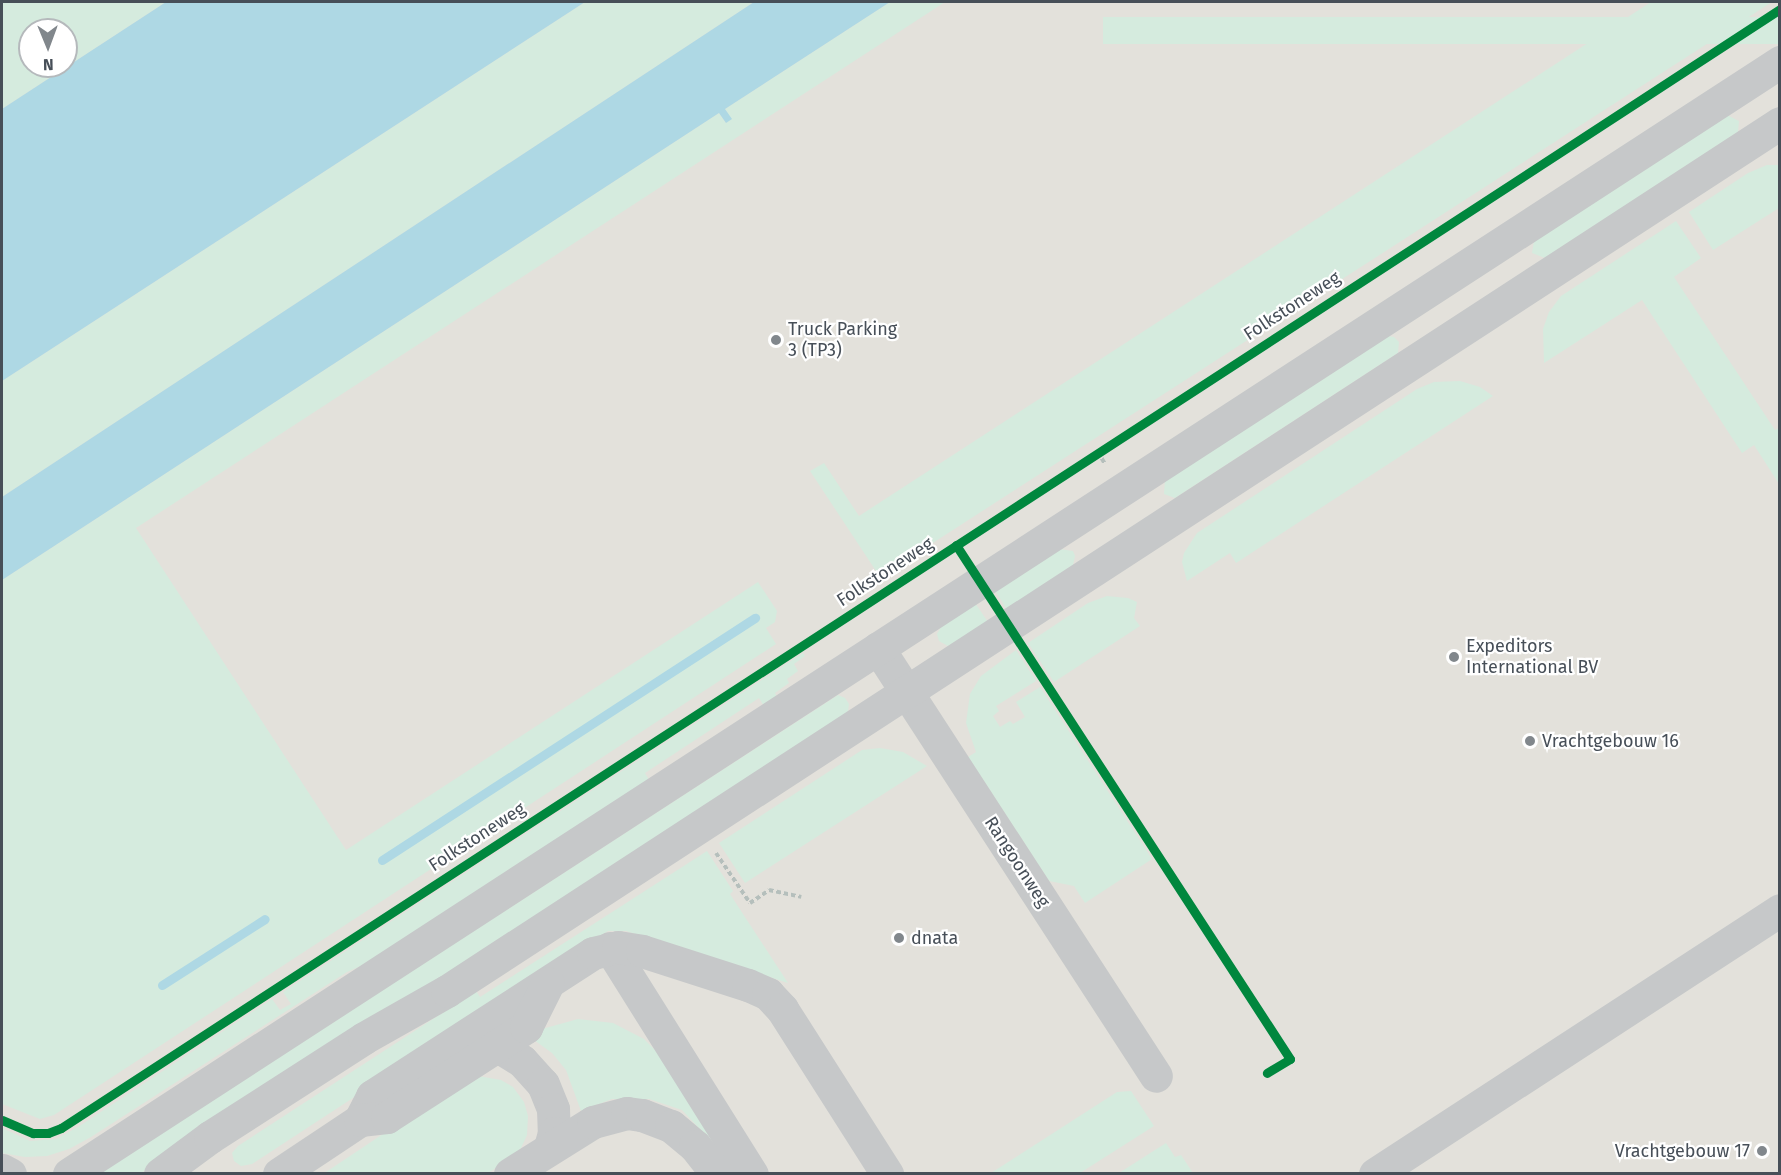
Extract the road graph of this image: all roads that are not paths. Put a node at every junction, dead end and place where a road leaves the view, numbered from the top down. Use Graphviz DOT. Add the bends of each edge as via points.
graph roads {
  1 [pos="1775,75"];
  2 [pos="1779,123"];
  3 [pos="1450,276"];
  4 [pos="1479,319"];
  5 [pos="1105,500"];
  6 [pos="1133,544"];
  7 [pos="878,648"];
  8 [pos="906,692"];
  9 [pos="1779,910"];
  10 [pos="610,948"];
  11 [pos="485,1038"];
  12 [pos="1156,1076"];
  13 [pos="550,1147"];
  14 [pos="2,1170"];
  15 [pos="10,1173"];
  16 [pos="69,1173"];
  17 [pos="160,1173"];
  18 [pos="279,1173"];
  19 [pos="510,1173"];
  20 [pos="717,1173"];
  21 [pos="752,1173"];
  22 [pos="887,1173"];
  23 [pos="1375,1173"];
  1 -- 3 [label="street"];
  2 -- 4 [label="street"];
  3 -- 4 [label="street"];
  3 -- 5 [label="street"];
  4 -- 6 [label="street"];
  5 -- 6 [label="street"];
  5 -- 7 [label="street"];
  6 -- 8 [label="street"];
  7 -- 8 [label="street, Rangoonweg"];
  7 -- 16 [label="street"];
  8 -- 12 [label="street, Rangoonweg"];
  8 -- 17 [label="street" via="447,991 351,1046"];
  9 -- 23 [label="street"];
  10 -- 11 [label="street" via="593,953 548,982"];
  10 -- 21 [label="street"];
  10 -- 22 [label="street" via="632,948 768,994 782,1009"];
  11 -- 13 [label="street" via="531,1069 549,1092 554,1118"];
  11 -- 18 [label="street" via="372,1096 360,1120"];
  13 -- 19 [label="street"];
  13 -- 20 [label="street" via="593,1122 619,1114 642,1115 664,1122 684,1135"];
  14 -- 15 [label="street"];
}
